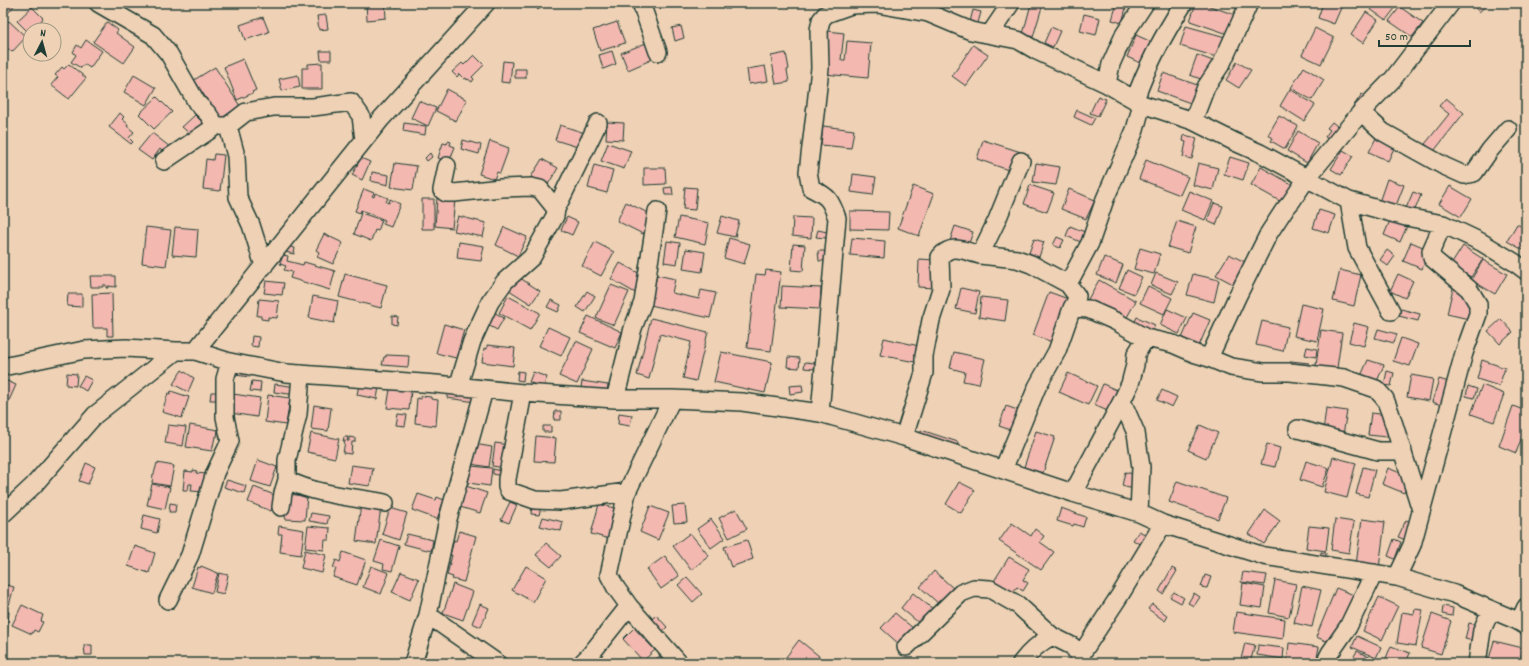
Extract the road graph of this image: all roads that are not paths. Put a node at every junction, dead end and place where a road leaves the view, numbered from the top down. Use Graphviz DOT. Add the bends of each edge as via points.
graph roads {
  1 [pos="98,3"];
  2 [pos="486,3"];
  3 [pos="641,3"];
  4 [pos="1011,3"];
  5 [pos="1145,3"];
  6 [pos="1184,3"];
  7 [pos="1249,3"];
  8 [pos="1451,3"];
  9 [pos="851,4"];
  10 [pos="990,34"];
  11 [pos="658,52"];
  12 [pos="1107,84"];
  13 [pos="1138,102"];
  14 [pos="1361,112"];
  15 [pos="1193,121"];
  16 [pos="598,123"];
  17 [pos="222,126"];
  18 [pos="1508,128"];
  19 [pos="364,140"];
  20 [pos="164,161"];
  21 [pos="1021,161"];
  22 [pos="447,166"];
  23 [pos="1306,178"];
  24 [pos="1349,201"];
  25 [pos="556,209"];
  26 [pos="657,211"];
  27 [pos="1443,224"];
  28 [pos="980,255"];
  29 [pos="264,266"];
  30 [pos="1526,271"];
  31 [pos="1068,284"];
  32 [pos="1072,308"];
  33 [pos="1391,310"];
  34 [pos="1146,338"];
  35 [pos="176,351"];
  36 [pos="195,351"];
  37 [pos="1209,358"];
  38 [pos="230,362"];
  39 [pos="3,367"];
  40 [pos="301,374"];
  41 [pos="458,387"];
  42 [pos="484,390"];
  43 [pos="523,393"];
  44 [pos="615,399"];
  45 [pos="672,399"];
  46 [pos="1122,401"];
  47 [pos="820,413"];
  48 [pos="1298,429"];
  49 [pos="904,437"];
  50 [pos="1403,451"];
  51 [pos="1003,470"];
  52 [pos="287,480"];
  53 [pos="627,492"];
  54 [pos="1073,493"];
  55 [pos="385,503"];
  56 [pos="281,507"];
  57 [pos="1421,510"];
  58 [pos="1139,513"];
  59 [pos="3,514"];
  60 [pos="1163,524"];
  61 [pos="1374,573"];
  62 [pos="1397,577"];
  63 [pos="168,600"];
  64 [pos="629,606"];
  65 [pos="1526,607"];
  66 [pos="1491,610"];
  67 [pos="428,615"];
  68 [pos="1522,624"];
  69 [pos="1052,636"];
  70 [pos="906,647"];
  71 [pos="1082,659"];
  72 [pos="413,663"];
  73 [pos="497,663"];
  74 [pos="582,663"];
  75 [pos="679,663"];
  76 [pos="1021,663"];
  77 [pos="1325,663"];
  78 [pos="1477,663"];
  1 -- 17 [label="street" via="153,35 169,54 196,103"];
  2 -- 19 [label="street"];
  3 -- 11 [label="street"];
  4 -- 10 [label="street"];
  5 -- 12 [label="street" via="1111,64"];
  6 -- 13 [label="street" via="1144,75"];
  7 -- 15 [label="street" via="1222,63 1206,87"];
  8 -- 14 [label="street" via="1393,79"];
  9 -- 10 [label="street" via="877,4 928,13 971,31"];
  9 -- 47 [label="street" via="826,14 821,20 820,68 808,172 811,188 831,202 837,218"];
  10 -- 12 [label="street" via="1018,40"];
  12 -- 13 [label="street"];
  13 -- 15 [label="street"];
  13 -- 31 [label="street" via="1135,130 1105,199 1090,243"];
  14 -- 18 [label="street" via="1383,132 1464,175 1474,173"];
  14 -- 23 [label="street"];
  15 -- 23 [label="street" via="1281,163"];
  16 -- 25 [label="street"];
  17 -- 19 [label="street" via="246,112 274,107 313,107 351,102 360,116"];
  17 -- 20 [label="street"];
  17 -- 29 [label="street" via="236,156 238,197"];
  19 -- 29 [label="street"];
  21 -- 28 [label="street"];
  22 -- 25 [label="street" via="442,184 443,192 531,187 540,190"];
  23 -- 24 [label="street"];
  23 -- 37 [label="street" via="1269,233"];
  24 -- 27 [label="street"];
  24 -- 33 [label="street" via="1357,248"];
  25 -- 41 [label="street" via="555,216 532,257 505,281 490,302 472,341"];
  26 -- 44 [label="street" via="643,302 633,328"];
  27 -- 30 [label="street" via="1481,242"];
  27 -- 57 [label="street" via="1431,251 1432,258 1469,288 1478,304 1478,314 1464,353"];
  28 -- 31 [label="street" via="1017,259"];
  28 -- 49 [label="street" via="953,248 940,257 941,289 930,320 924,373"];
  29 -- 36 [label="street"];
  31 -- 32 [label="street" via="1077,296"];
  32 -- 34 [label="street" via="1088,309"];
  32 -- 51 [label="street" via="1057,351 1037,387"];
  34 -- 37 [label="street" via="1173,344"];
  34 -- 46 [label="street" via="1136,354 1131,378"];
  35 -- 36 [label="street"];
  35 -- 39 [label="street" via="126,348 84,350"];
  35 -- 59 [label="street" via="95,415 33,486"];
  36 -- 38 [label="street"];
  37 -- 50 [label="street" via="1231,367 1263,372 1344,378 1376,389 1385,399"];
  38 -- 40 [label="street"];
  38 -- 63 [label="street" via="225,379 225,417 230,441 215,473 190,555"];
  40 -- 41 [label="street"];
  40 -- 52 [label="street" via="298,414 286,464"];
  41 -- 42 [label="street"];
  42 -- 43 [label="street"];
  42 -- 67 [label="street" via="448,519"];
  43 -- 44 [label="street"];
  43 -- 53 [label="street" via="507,478 509,492 535,500 561,501"];
  44 -- 45 [label="street"];
  45 -- 47 [label="street" via="742,402"];
  45 -- 53 [label="street"];
  46 -- 54 [label="street"];
  46 -- 58 [label="street" via="1136,433 1141,467"];
  47 -- 49 [label="street"];
  48 -- 50 [label="street" via="1378,450"];
  49 -- 51 [label="street"];
  50 -- 57 [label="street"];
  51 -- 54 [label="street"];
  52 -- 55 [label="street" via="320,491"];
  52 -- 56 [label="street"];
  53 -- 64 [label="street" via="609,575"];
  54 -- 58 [label="street"];
  57 -- 62 [label="street" via="1412,545"];
  58 -- 60 [label="street"];
  60 -- 61 [label="street" via="1264,556"];
  60 -- 71 [label="street"];
  61 -- 62 [label="street"];
  61 -- 77 [label="street" via="1348,627"];
  62 -- 66 [label="street" via="1454,594"];
  64 -- 74 [label="street"];
  64 -- 75 [label="street"];
  65 -- 68 [label="street"];
  66 -- 68 [label="street"];
  66 -- 78 [label="street" via="1482,630"];
  67 -- 72 [label="street"];
  67 -- 73 [label="street"];
  69 -- 70 [label="street" via="1018,605 990,589 974,588 961,593"];
  69 -- 71 [label="street" via="1072,646"];
  69 -- 76 [label="street" via="1040,642"];
}
